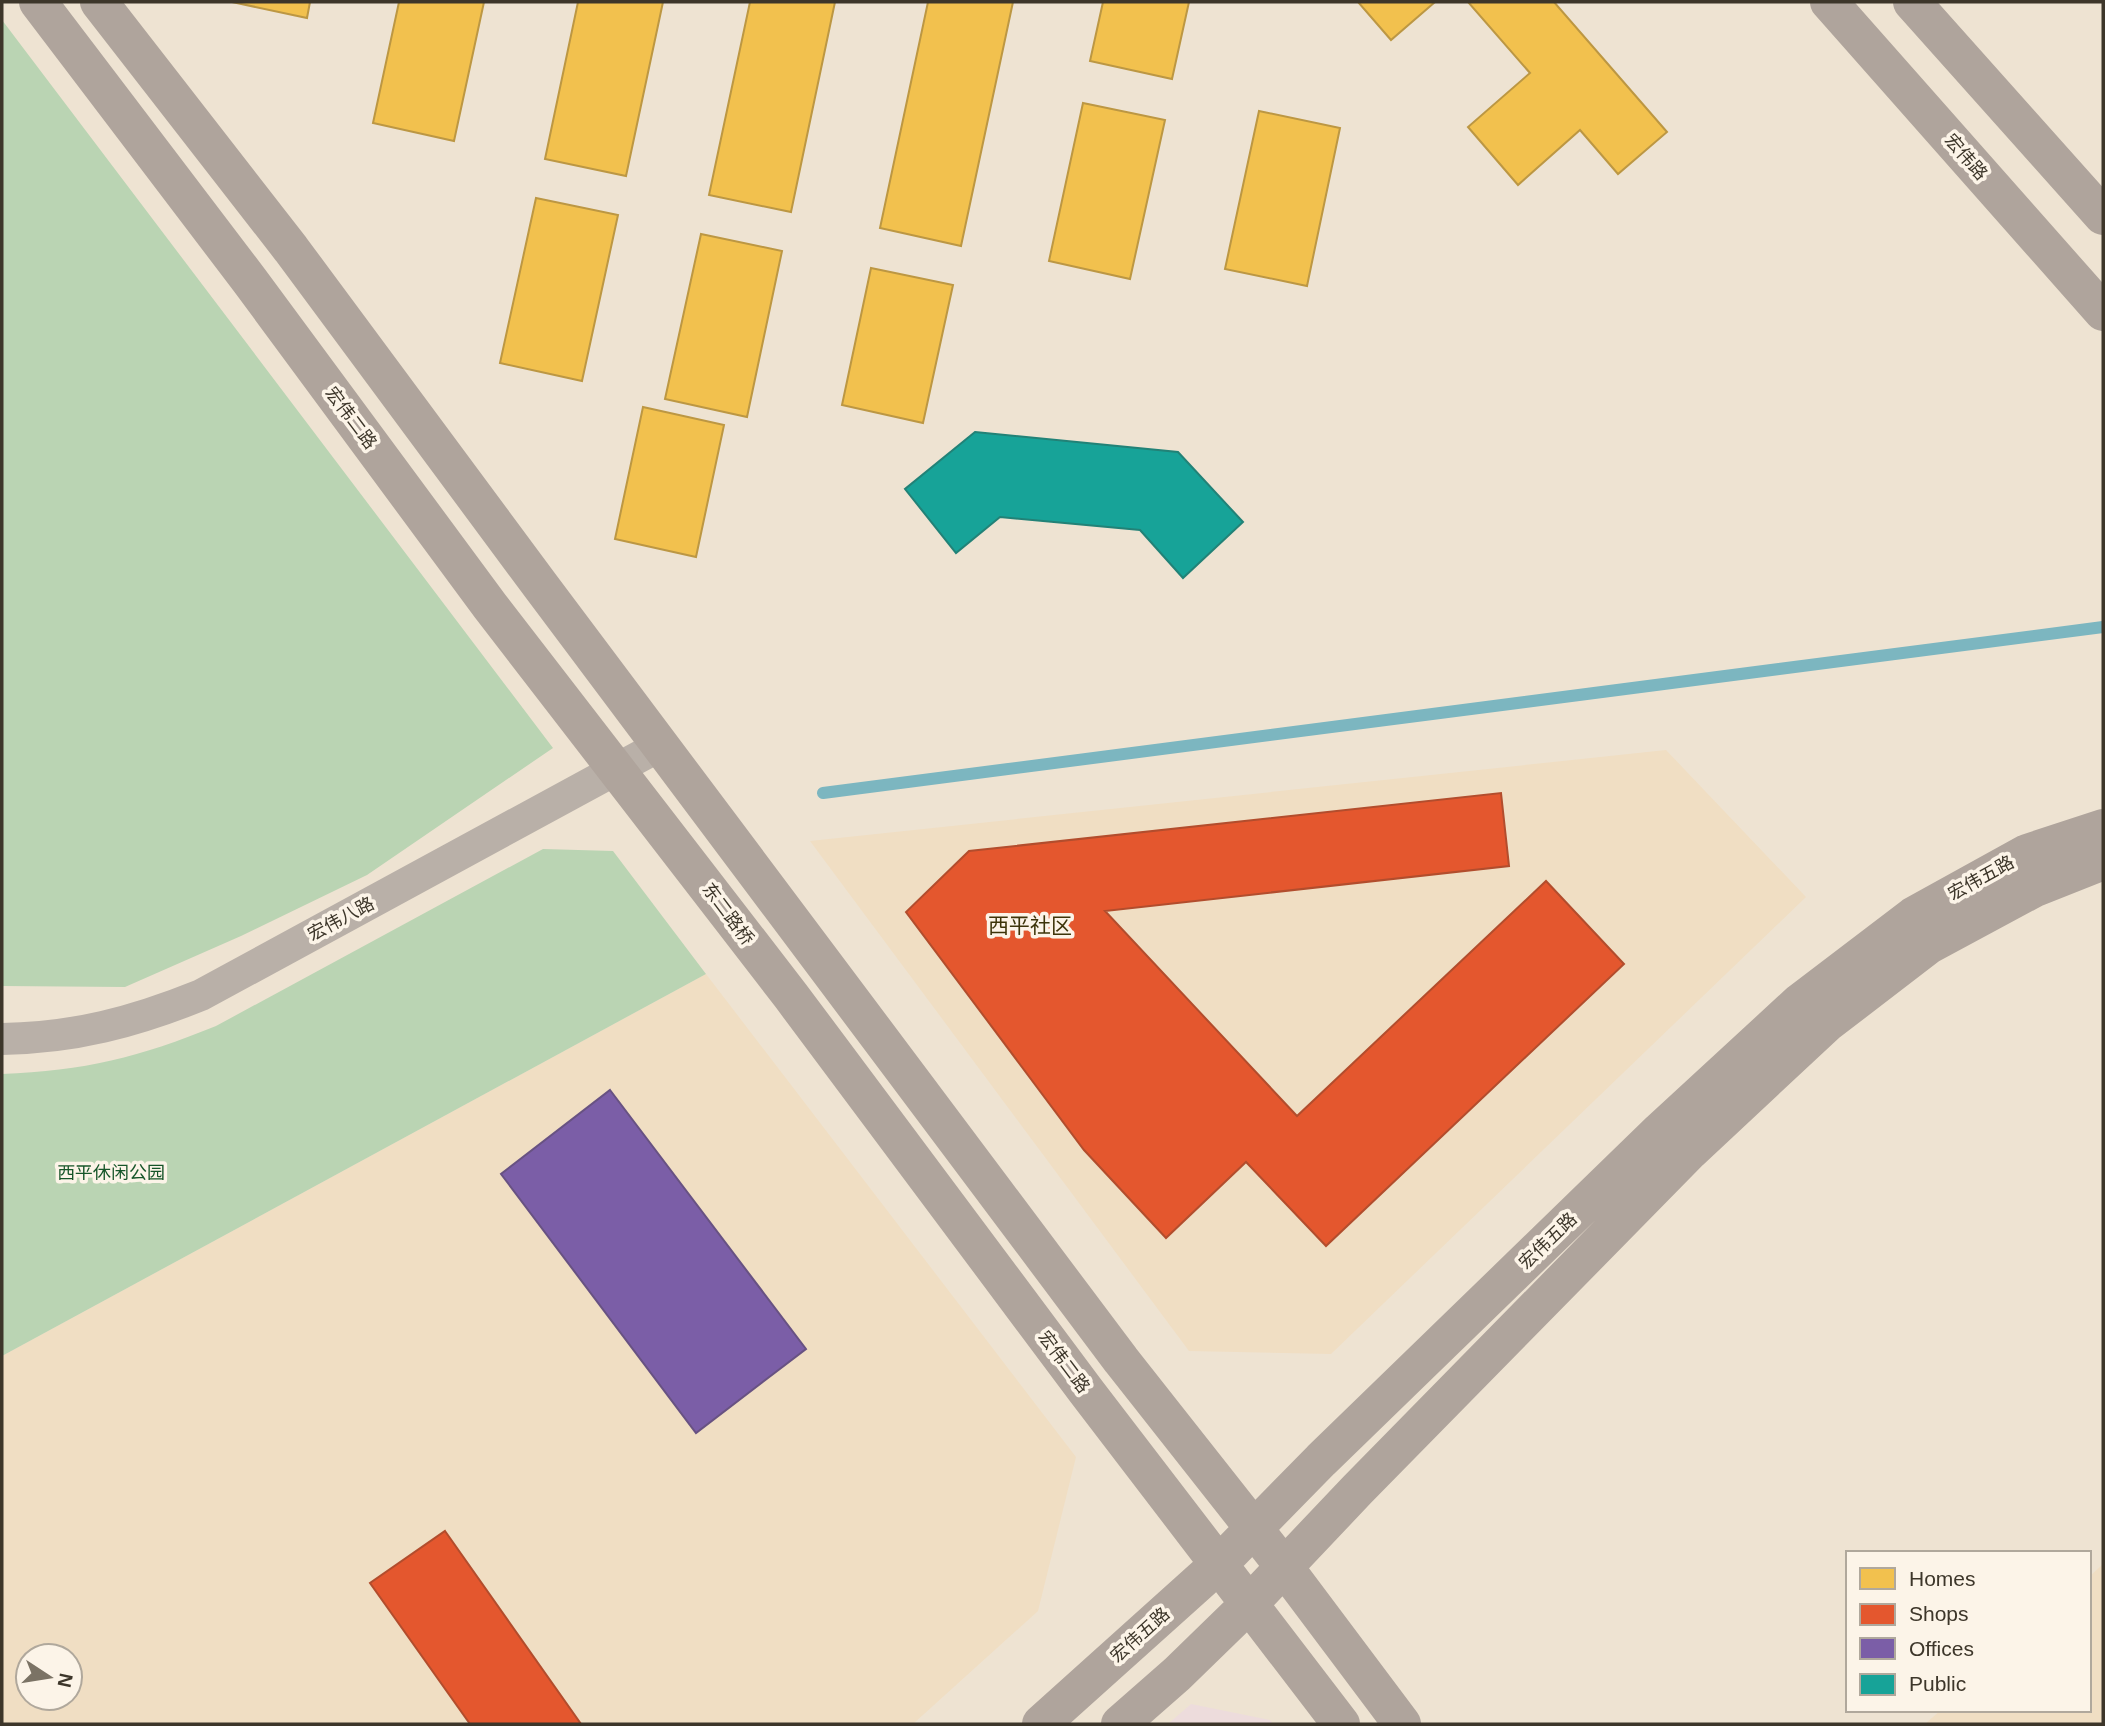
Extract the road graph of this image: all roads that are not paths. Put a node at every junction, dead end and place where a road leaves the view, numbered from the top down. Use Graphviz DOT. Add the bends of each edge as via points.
graph roads {
  1 [pos="38,2"];
  2 [pos="99,2"];
  3 [pos="1829,2"];
  4 [pos="1912,2"];
  5 [pos="2103,216"];
  6 [pos="2103,312"];
  7 [pos="661,745"];
  8 [pos="616,769"];
  9 [pos="2103,828"];
  10 [pos="666,832"];
  11 [pos="2103,861"];
  12 [pos="791,996"];
  13 [pos="2,1039"];
  14 [pos="1254,1530"];
  15 [pos="1219,1564"];
  16 [pos="1285,1568"];
  17 [pos="1250,1603"];
  18 [pos="1041,1724"];
  19 [pos="1120,1724"];
  20 [pos="1341,1724"];
  21 [pos="1402,1724"];
  1 -- 8 [label="street, 宏伟二路"];
  2 -- 7 [label="street" via="291,249"];
  3 -- 6 [label="street, 宏伟路"];
  4 -- 5 [label="street"];
  7 -- 8 [label="street, 宏伟八路"];
  7 -- 14 [label="street" via="1121,1360"];
  8 -- 10 [label="street, 宏伟二路"];
  8 -- 13 [label="street, 宏伟八路" via="201,995 105,1028 54,1037"];
  9 -- 14 [label="street, 宏伟五路" via="2027,853 1913,916 1800,1002 1660,1131"];
  10 -- 12 [label="street, 东二路桥"];
  11 -- 16 [label="street, 宏伟五路" via="2035,888 1929,945 1826,1024 1690,1151"];
  12 -- 15 [label="street, 宏伟二路"];
  14 -- 15 [label="street, 宏伟五路"];
  14 -- 16 [label="street"];
  15 -- 17 [label="street, 宏伟二路"];
  15 -- 18 [label="street, 宏伟五路"];
  16 -- 17 [label="street, 宏伟五路"];
  16 -- 21 [label="street"];
  17 -- 19 [label="street, 宏伟五路"];
  17 -- 20 [label="street, 宏伟二路"];
}
